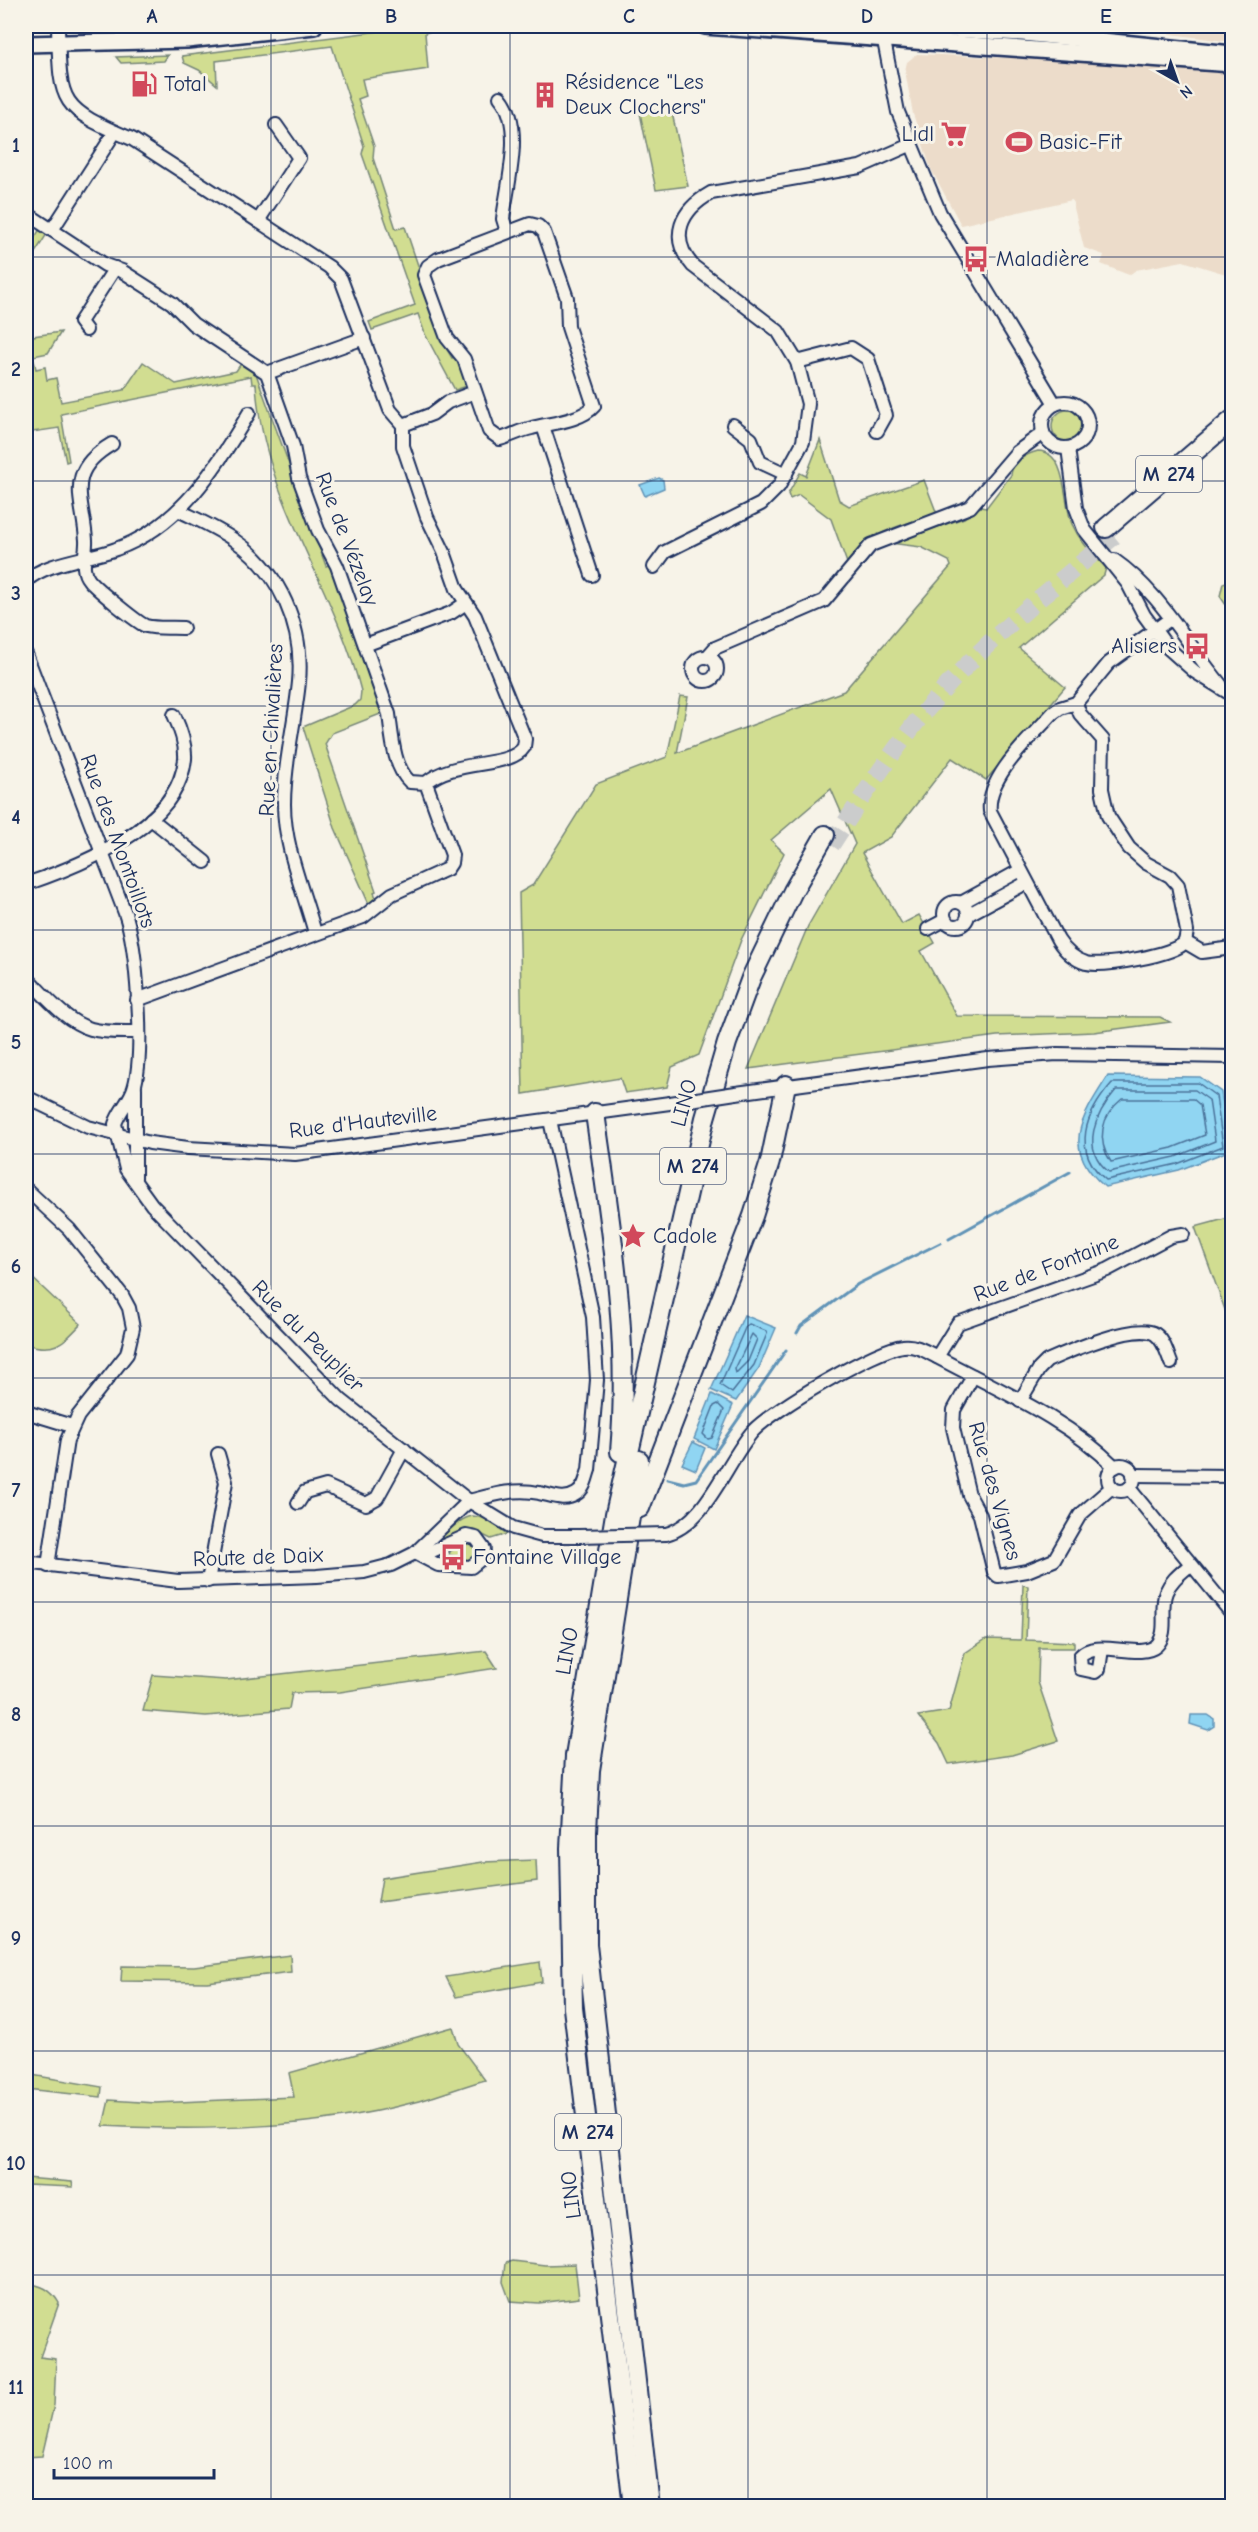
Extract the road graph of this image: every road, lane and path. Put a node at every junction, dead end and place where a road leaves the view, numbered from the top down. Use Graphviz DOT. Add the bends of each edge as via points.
graph roads {
  1 [pos="58,26"];
  2 [pos="314,26"];
  3 [pos="705,26"];
  4 [pos="887,31"];
  5 [pos="26,44"];
  6 [pos="58,44"];
  7 [pos="1233,54"];
  8 [pos="1233,64"];
  9 [pos="500,97"];
  10 [pos="276,125"];
  11 [pos="115,132"];
  12 [pos="910,145"];
  13 [pos="26,213"];
  14 [pos="258,221"];
  15 [pos="52,230"];
  16 [pos="507,232"];
  17 [pos="115,268"];
  18 [pos="86,330"];
  19 [pos="364,338"];
  20 [pos="797,362"];
  21 [pos="267,374"];
  22 [pos="475,392"];
  23 [pos="1055,404"];
  24 [pos="249,413"];
  25 [pos="1233,420"];
  26 [pos="403,425"];
  27 [pos="732,425"];
  28 [pos="543,426"];
  29 [pos="877,431"];
  30 [pos="1043,433"];
  31 [pos="1233,435"];
  32 [pos="112,444"];
  33 [pos="1068,448"];
  34 [pos="786,474"];
  35 [pos="178,510"];
  36 [pos="1103,552"];
  37 [pos="83,559"];
  38 [pos="654,567"];
  39 [pos="592,575"];
  40 [pos="26,581"];
  41 [pos="466,603"];
  42 [pos="1170,619"];
  43 [pos="183,628"];
  44 [pos="1153,631"];
  45 [pos="365,645"];
  46 [pos="26,654"];
  47 [pos="707,657"];
  48 [pos="1229,692"];
  49 [pos="1076,703"];
  50 [pos="174,715"];
  51 [pos="426,783"];
  52 [pos="151,819"];
  53 [pos="102,852"];
  54 [pos="205,862"];
  55 [pos="1019,871"];
  56 [pos="1026,883"];
  57 [pos="26,884"];
  58 [pos="961,903"];
  59 [pos="969,914"];
  60 [pos="945,920"];
  61 [pos="928,929"];
  62 [pos="315,933"];
  63 [pos="1185,942"];
  64 [pos="1233,948"];
  65 [pos="26,980"];
  66 [pos="137,1000"];
  67 [pos="138,1032"];
  68 [pos="1233,1057"];
  69 [pos="786,1085"];
  70 [pos="135,1086"];
  71 [pos="26,1097"];
  72 [pos="595,1113"];
  73 [pos="550,1120"];
  74 [pos="117,1135"];
  75 [pos="135,1139"];
  76 [pos="135,1182"];
  77 [pos="26,1189"];
  78 [pos="1183,1234"];
  79 [pos="938,1357"];
  80 [pos="1170,1363"];
  81 [pos="973,1376"];
  82 [pos="1020,1401"];
  83 [pos="26,1412"];
  84 [pos="72,1426"];
  85 [pos="404,1449"];
  86 [pos="218,1454"];
  87 [pos="1115,1467"];
  88 [pos="1233,1476"];
  89 [pos="1131,1482"];
  90 [pos="1112,1487"];
  91 [pos="469,1501"];
  92 [pos="298,1503"];
  93 [pos="615,1514"];
  94 [pos="415,1553"];
  95 [pos="625,1554"];
  96 [pos="26,1562"];
  97 [pos="1190,1565"];
  98 [pos="48,1566"];
  99 [pos="208,1581"];
  100 [pos="1233,1614"];
  101 [pos="1102,1649"];
  102 [pos="633,2506"];
  103 [pos="650,2506"];
  1 -- 6 [label="street"];
  2 -- 6 [label="main road" via="187,40"];
  3 -- 4 [label="main road"];
  4 -- 7 [label="main road" via="1023,33"];
  4 -- 8 [label="main road"];
  4 -- 12 [label="street" via="898,112"];
  5 -- 6 [label="main road"];
  6 -- 11 [label="street" via="64,97 73,108"];
  9 -- 16 [label="street" via="509,108 514,128 502,219"];
  10 -- 14 [label="street" via="300,158"];
  11 -- 14 [label="street" via="132,139"];
  11 -- 15 [label="street"];
  12 -- 20 [label="street" via="860,167 711,193 696,201 687,214 679,240 684,255 778,331"];
  12 -- 23 [label="street" via="940,213"];
  13 -- 15 [label="street"];
  14 -- 19 [label="street" via="339,275"];
  15 -- 17 [label="street"];
  16 -- 22 [label="street" via="428,266 424,275 447,338 464,359"];
  16 -- 28 [label="street" via="530,224 544,231 567,298 568,327 594,405"];
  17 -- 18 [label="street" via="80,322"];
  17 -- 21 [label="street" via="172,303 193,324"];
  19 -- 21 [label="street"];
  19 -- 26 [label="street" via="390,410"];
  20 -- 29 [label="street" via="851,348 868,359 886,415"];
  20 -- 34 [label="street" via="808,404 803,442"];
  21 -- 45 [label="street, Rue de Vézelay" via="293,446 299,478 318,530 336,563"];
  22 -- 26 [label="street"];
  22 -- 28 [label="street" via="493,436 504,438"];
  23 -- 30 [label="street" via="1042,420"];
  23 -- 33 [label="street" via="1070,402 1087,418 1082,440"];
  24 -- 35 [label="street" via="209,477"];
  25 -- 31 [label="highway, M 274" via="1110,532"];
  26 -- 41 [label="street" via="403,446 427,518"];
  27 -- 34 [label="street" via="751,439 760,462"];
  28 -- 39 [label="street"];
  30 -- 33 [label="street" via="1053,445"];
  30 -- 47 [label="street" via="1017,452 970,507 871,545 824,601 715,648"];
  32 -- 37 [label="street" via="88,463 81,481 78,498 86,542"];
  33 -- 36 [label="street" via="1076,508 1084,529"];
  34 -- 38 [label="street" via="761,504 665,552"];
  35 -- 37 [label="street" via="136,540"];
  35 -- 62 [label="street, Rue en Chivalières" via="228,536 252,554 275,582 295,624 299,679 284,815"];
  36 -- 42 [label="street" via="1138,578"];
  36 -- 44 [label="street" via="1128,584"];
  37 -- 40 [label="street" via="45,570"];
  37 -- 43 [label="street" via="88,580 137,621 149,627"];
  41 -- 45 [label="street"];
  41 -- 51 [label="street" via="492,655 525,739 524,747 516,755 497,762 440,772"];
  42 -- 44 [label="street"];
  42 -- 48 [label="street"];
  44 -- 48 [label="street" via="1184,663"];
  44 -- 49 [label="street" via="1109,663"];
  45 -- 51 [label="street, Rue de Vézelay" via="389,714 390,737 405,775 412,783"];
  46 -- 53 [label="street, Rue des Montoillots"];
  49 -- 55 [label="street" via="1056,710 1003,772 990,794 991,817"];
  49 -- 63 [label="street" via="1080,714 1103,740 1102,789 1114,828 1138,857 1178,885 1187,931"];
  50 -- 52 [label="street" via="184,745 183,768 168,798"];
  51 -- 62 [label="street" via="451,851 451,863 443,871 392,894 363,917"];
  52 -- 53 [label="street"];
  52 -- 54 [label="street"];
  53 -- 57 [label="street"];
  53 -- 66 [label="street, Rue des Montoillots" via="132,936"];
  55 -- 56 [label="street"];
  55 -- 58 [label="street"];
  56 -- 59 [label="street"];
  56 -- 63 [label="street" via="1064,949 1084,962 1101,964 1167,953"];
  58 -- 59 [label="street"];
  58 -- 60 [label="street" via="948,905"];
  59 -- 60 [label="street" via="959,926"];
  60 -- 61 [label="street"];
  62 -- 66 [label="street"];
  63 -- 64 [label="street" via="1202,952"];
  65 -- 67 [label="street" via="86,1028"];
  66 -- 67 [label="street, Rue des Montoillots"];
  67 -- 70 [label="street, Rue des Montoillots"];
  68 -- 69 [label="street, Rue d'Hauteville" via="1057,1054"];
  69 -- 72 [label="street, Rue d'Hauteville, bridge"];
  69 -- 95 [label="highway" via="770,1162 753,1216 649,1481"];
  70 -- 74 [label="street, Rue des Montoillots" via="116,1120"];
  70 -- 75 [label="street, Rue des Montoillots"];
  71 -- 74 [label="street, Rue d'Hauteville" via="88,1127"];
  72 -- 73 [label="street, Rue d'Hauteville"];
  72 -- 93 [label="highway" via="622,1321 624,1382"];
  73 -- 75 [label="street, Rue d'Hauteville" via="295,1154 188,1148"];
  73 -- 91 [label="street" via="597,1350 589,1470 584,1486 569,1497 523,1491"];
  74 -- 75 [label="street, Rue d'Hauteville"];
  74 -- 76 [label="street, Rue du Peuplier" via="126,1169"];
  75 -- 76 [label="street"];
  76 -- 85 [label="street, Rue du Peuplier" via="163,1218 341,1400"];
  77 -- 84 [label="street" via="69,1229 122,1295 131,1315 133,1335 127,1354"];
  78 -- 79 [label="street, Rue de Fontaine" via="1170,1236 1107,1270 958,1323"];
  79 -- 81 [label="street"];
  79 -- 91 [label="street, bridge" via="903,1346 846,1371 777,1411 753,1432 693,1517 666,1534 542,1536 513,1528"];
  80 -- 82 [label="street" via="1154,1333 1131,1332 1047,1360"];
  81 -- 82 [label="street"];
  81 -- 90 [label="street, Rue des Vignes" via="954,1410 953,1428 969,1495 980,1515 998,1576 1027,1572 1054,1560 1080,1515"];
  82 -- 87 [label="street" via="1083,1438"];
  83 -- 84 [label="street"];
  84 -- 98 [label="street"];
  85 -- 91 [label="street, Rue du Peuplier"];
  85 -- 92 [label="street" via="376,1498 366,1504 326,1486 305,1492"];
  86 -- 99 [label="street" via="226,1482"];
  87 -- 89 [label="street" via="1126,1467"];
  87 -- 90 [label="street" via="1108,1478"];
  88 -- 89 [label="street"];
  89 -- 90 [label="street" via="1122,1491"];
  89 -- 97 [label="street"];
  91 -- 94 [label="street, Route de Daix"];
  93 -- 95 [label="highway, LINO / M 274" via="697,1150 724,1052 764,949 828,840 774,952 719,1105 639,1458"];
  93 -- 102 [label="highway, LINO / M 274" via="575,1756 569,1909 573,2008"];
  94 -- 94 [label="street" via="432,1551 466,1536 476,1538 484,1549 480,1562 465,1569 438,1565"];
  94 -- 99 [label="street, Route de Daix" via="364,1572"];
  95 -- 103 [label="highway, LINO / M 274" via="592,1760 587,1832 587,1945"];
  96 -- 98 [label="street, Route de Daix"];
  97 -- 100 [label="street"];
  97 -- 101 [label="street" via="1172,1580 1165,1593 1162,1634 1156,1646"];
  98 -- 99 [label="street, Route de Daix"];
}
